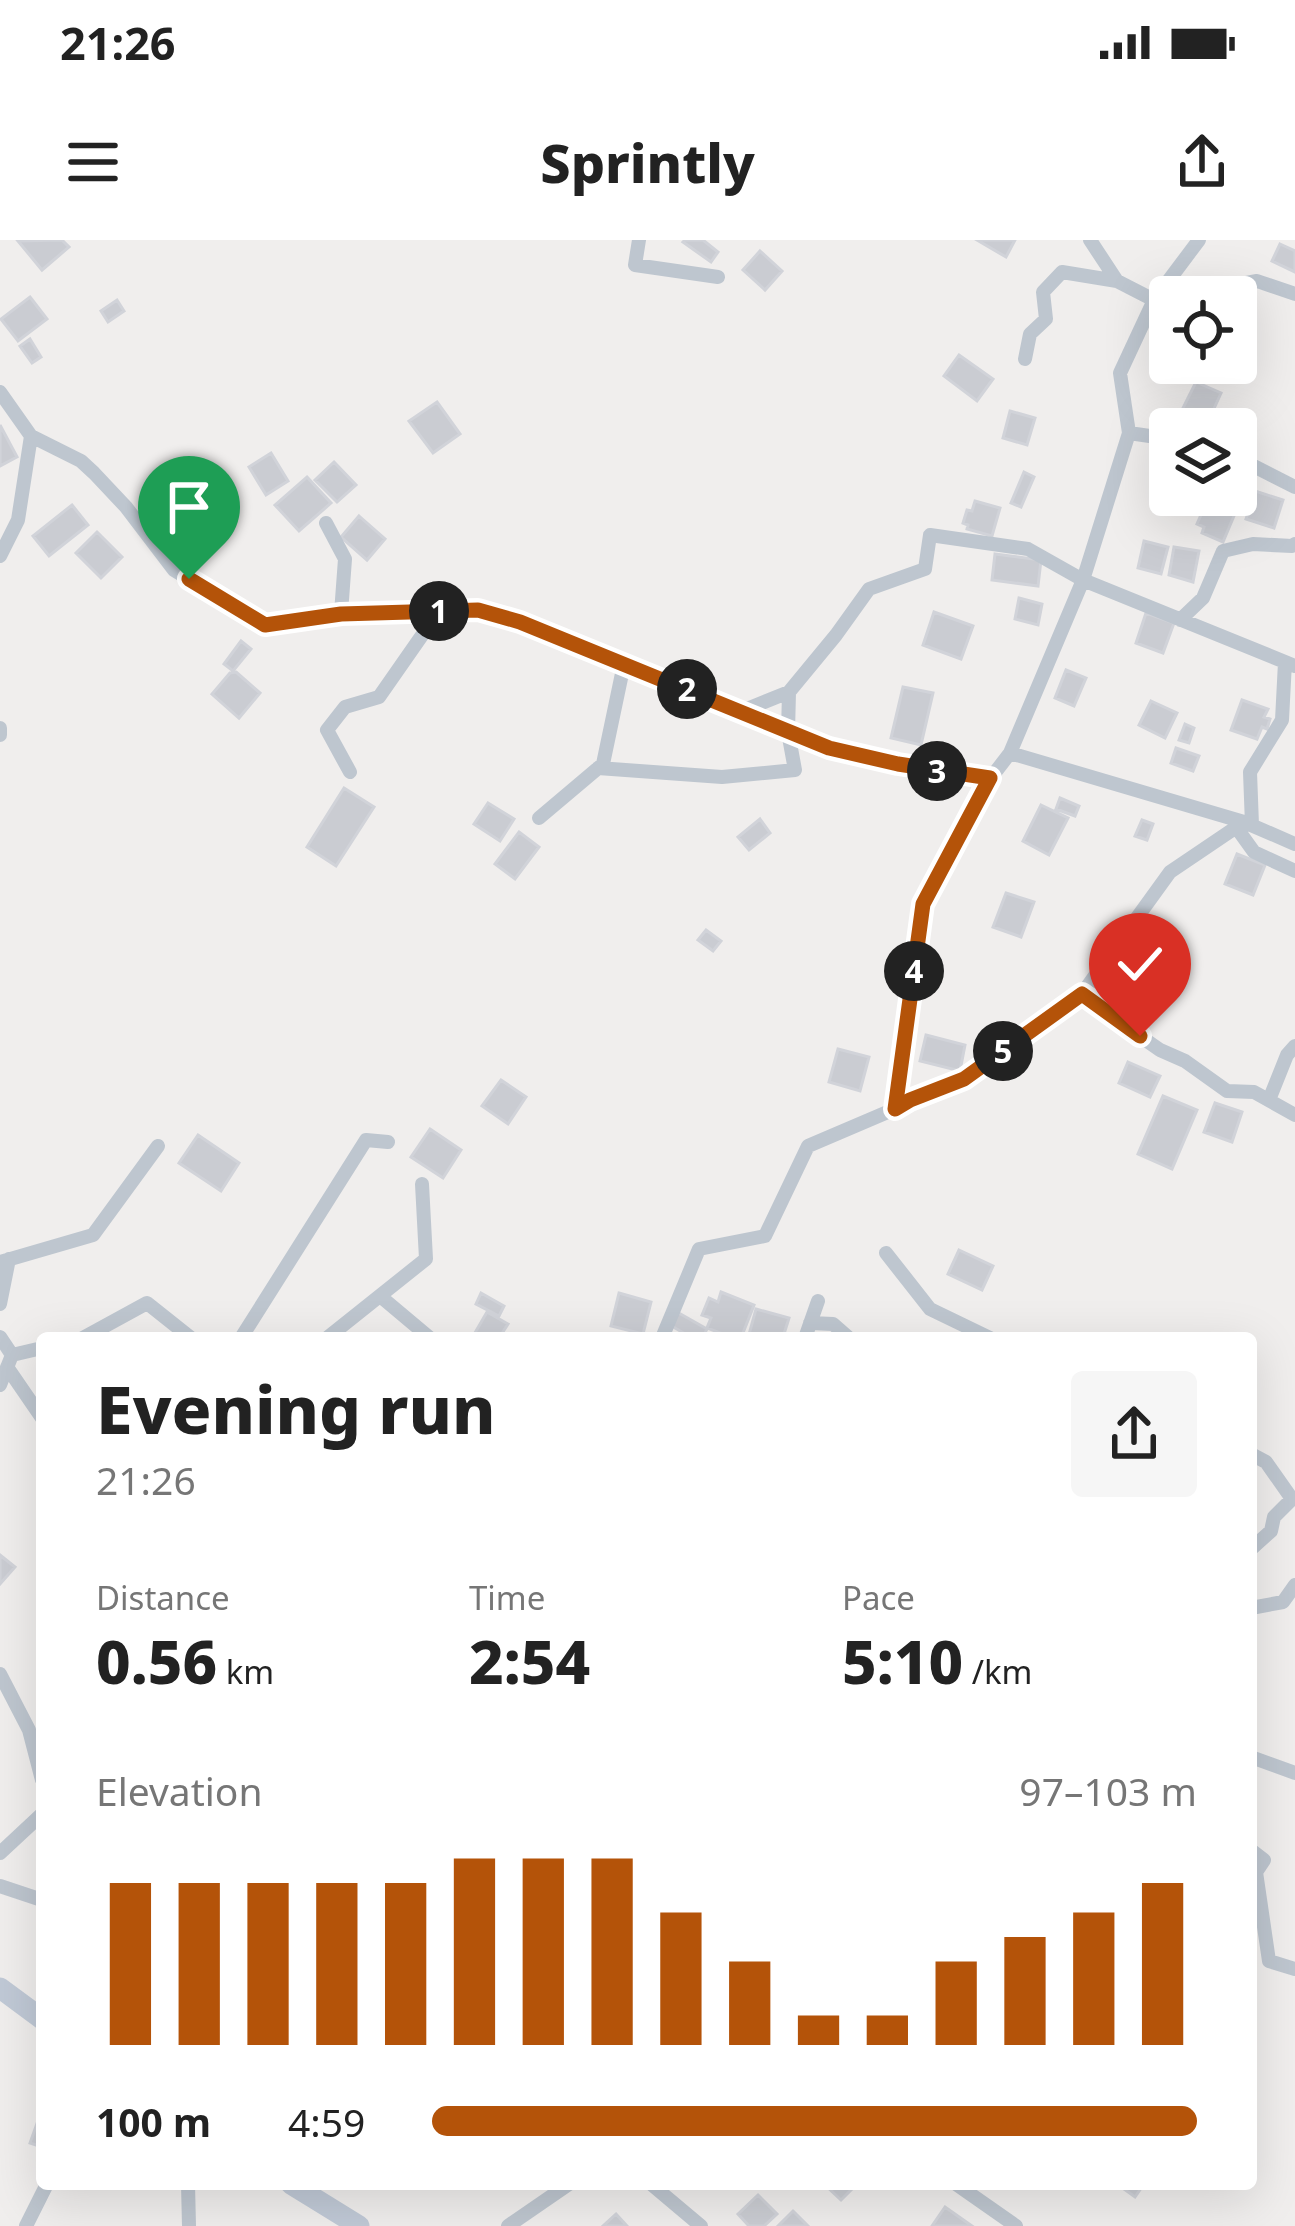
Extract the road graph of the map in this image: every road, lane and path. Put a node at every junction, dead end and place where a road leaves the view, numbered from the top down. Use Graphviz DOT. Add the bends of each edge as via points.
graph roads {
  1 [pos="639,240"];
  2 [pos="1090,240"];
  3 [pos="1199,240"];
  4 [pos="1178,276"];
  5 [pos="718,277"];
  6 [pos="1117,281"];
  7 [pos="1257,281"];
  8 [pos="1149,292"];
  9 [pos="1295,294"];
  10 [pos="1149,325"];
  11 [pos="1024,359"];
  12 [pos="0,392"];
  13 [pos="1129,433"];
  14 [pos="31,436"];
  15 [pos="1149,436"];
  16 [pos="1257,468"];
  17 [pos="1295,487"];
  18 [pos="326,524"];
  19 [pos="1295,544"];
  20 [pos="0,556"];
  21 [pos="1083,580"];
  22 [pos="439,611"];
  23 [pos="341,614"];
  24 [pos="1180,620"];
  25 [pos="624,664"];
  26 [pos="1290,664"];
  27 [pos="789,692"];
  28 [pos="742,711"];
  29 [pos="788,732"];
  30 [pos="1010,753"];
  31 [pos="598,768"];
  32 [pos="350,772"];
  33 [pos="990,778"];
  34 [pos="539,818"];
  35 [pos="1244,825"];
  36 [pos="1295,844"];
  37 [pos="1295,871"];
  38 [pos="1082,994"];
  39 [pos="1295,1046"];
  40 [pos="1269,1100"];
  41 [pos="895,1109"];
  42 [pos="1295,1115"];
  43 [pos="388,1142"];
  44 [pos="158,1146"];
  45 [pos="422,1184"];
  46 [pos="886,1253"];
  47 [pos="5,1260"];
  48 [pos="380,1296"];
  49 [pos="818,1301"];
  50 [pos="0,1304"];
  51 [pos="807,1330"];
  52 [pos="94,1332"];
  53 [pos="183,1332"];
  54 [pos="245,1332"];
  55 [pos="335,1332"];
  56 [pos="423,1332"];
  57 [pos="664,1332"];
  58 [pos="842,1332"];
  59 [pos="978,1332"];
  60 [pos="0,1337"];
  61 [pos="36,1350"];
  62 [pos="10,1361"];
  63 [pos="0,1384"];
  64 [pos="36,1407"];
  65 [pos="1257,1457"];
  66 [pos="1257,1544"];
  67 [pos="1295,1586"];
  68 [pos="1257,1608"];
  69 [pos="0,1675"];
  70 [pos="36,1757"];
  71 [pos="1257,1759"];
  72 [pos="1295,1773"];
  73 [pos="36,1820"];
  74 [pos="0,1853"];
  75 [pos="1257,1879"];
  76 [pos="0,1886"];
  77 [pos="36,1898"];
  78 [pos="1295,1969"];
  79 [pos="0,1988"];
  80 [pos="36,2015"];
  81 [pos="44,2190"];
  82 [pos="188,2190"];
  83 [pos="301,2190"];
  84 [pos="560,2190"];
  85 [pos="658,2190"];
  86 [pos="965,2190"];
  87 [pos="26,2226"];
  88 [pos="189,2226"];
  89 [pos="359,2226"];
  90 [pos="508,2226"];
  91 [pos="701,2226"];
  92 [pos="1016,2226"];
  1 -- 5 [label="street" via="635,265"];
  2 -- 6 [label="street"];
  3 -- 4 [label="street"];
  6 -- 8 [label="street"];
  6 -- 11 [label="street" via="1062,272 1043,292 1046,319 1030,334"];
  7 -- 9 [label="street"];
  10 -- 13 [label="street" via="1120,373"];
  12 -- 14 [label="street"];
  13 -- 15 [label="street"];
  13 -- 21 [label="street"];
  14 -- 20 [label="street" via="18,520"];
  14 -- 23 [label="street" via="94,473 174,570 265,625"];
  16 -- 17 [label="street"];
  18 -- 23 [label="street" via="345,559"];
  19 -- 24 [label="street" via="1223,550 1203,598"];
  21 -- 24 [label="street"];
  21 -- 27 [label="street" via="1028,549 930,535 925,569 869,589"];
  21 -- 30 [label="street"];
  22 -- 23 [label="street"];
  22 -- 25 [label="street" via="478,610 520,622"];
  22 -- 32 [label="street" via="379,697 345,707 327,730"];
  24 -- 26 [label="street"];
  25 -- 28 [label="street"];
  25 -- 31 [label="street"];
  26 -- 35 [label="street" via="1282,720 1250,772"];
  27 -- 28 [label="street"];
  27 -- 29 [label="street"];
  28 -- 29 [label="street"];
  29 -- 31 [label="street" via="795,770 722,777"];
  29 -- 33 [label="street" via="898,764"];
  30 -- 33 [label="street"];
  30 -- 35 [label="street"];
  31 -- 34 [label="street"];
  33 -- 41 [label="street" via="923,904"];
  35 -- 36 [label="street"];
  35 -- 37 [label="street" via="1254,852"];
  35 -- 38 [label="street" via="1170,872"];
  38 -- 40 [label="street" via="1227,1091"];
  38 -- 41 [label="street" via="964,1079"];
  39 -- 40 [label="street"];
  40 -- 42 [label="street"];
  41 -- 57 [label="street" via="808,1146 765,1236 699,1249"];
  43 -- 54 [label="street" via="366,1140"];
  44 -- 47 [label="street" via="93,1235"];
  45 -- 48 [label="street" via="426,1259"];
  46 -- 59 [label="street" via="930,1309"];
  47 -- 50 [label="street"];
  48 -- 55 [label="street"];
  48 -- 56 [label="street"];
  49 -- 51 [label="street"];
  51 -- 58 [label="street" via="833,1324"];
  52 -- 53 [label="street" via="146,1303"];
  60 -- 62 [label="street"];
  61 -- 62 [label="street"];
  62 -- 63 [label="street"];
  62 -- 64 [label="street"];
  65 -- 66 [label="street" via="1292,1499"];
  67 -- 68 [label="street" via="1283,1602"];
  69 -- 70 [label="street"];
  71 -- 72 [label="street"];
  73 -- 74 [label="street"];
  75 -- 78 [label="street" via="1269,1961"];
  76 -- 77 [label="street"];
  79 -- 80 [label="street"];
  81 -- 87 [label="street"];
  82 -- 88 [label="street"];
  83 -- 89 [label="street"];
  84 -- 90 [label="street"];
  85 -- 91 [label="street"];
  86 -- 92 [label="street"];
}
